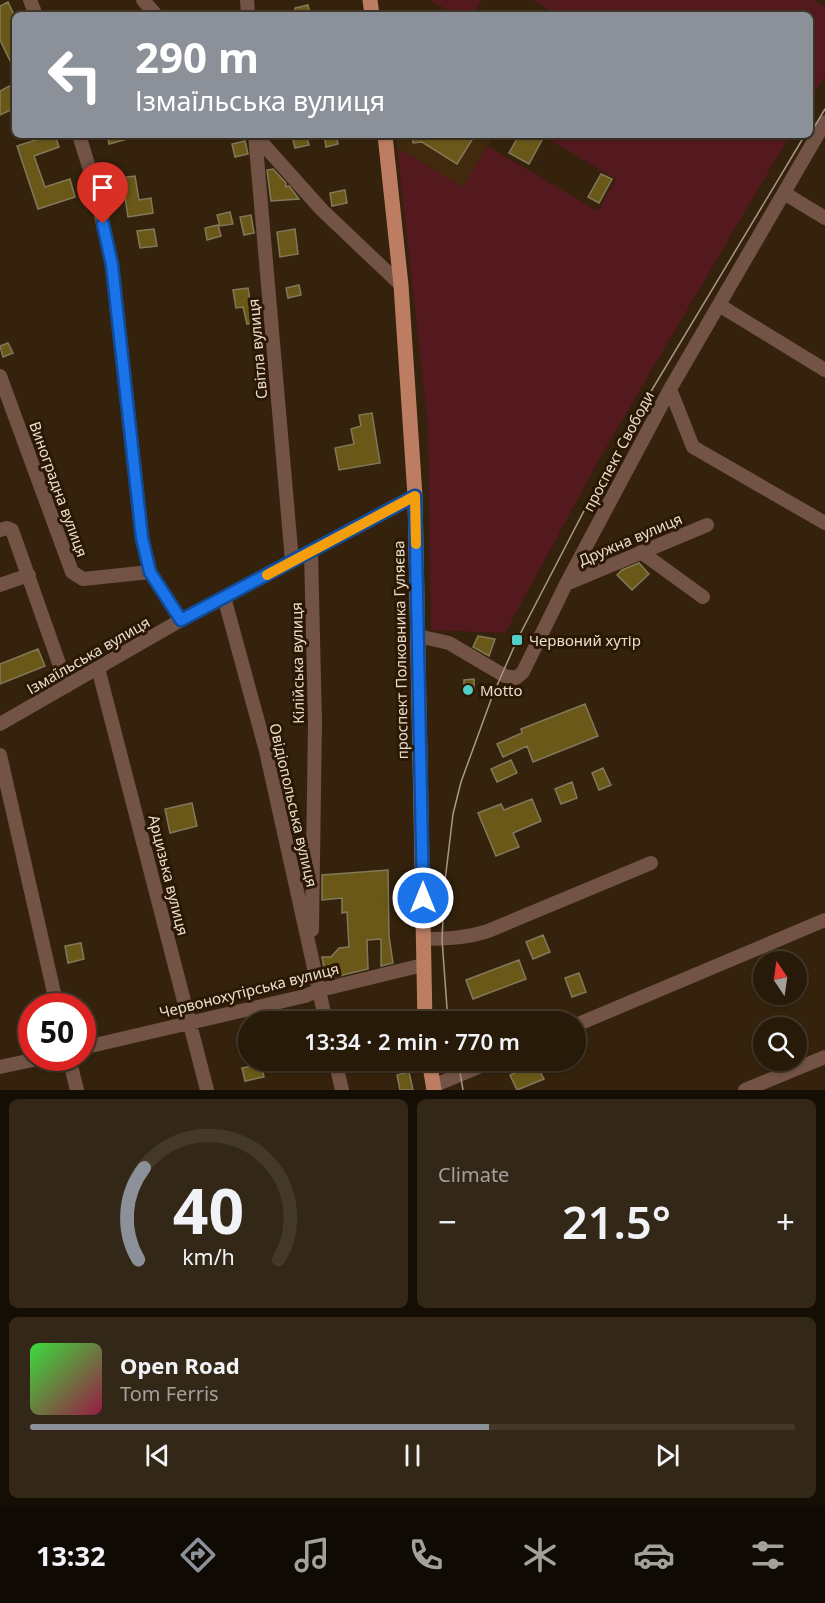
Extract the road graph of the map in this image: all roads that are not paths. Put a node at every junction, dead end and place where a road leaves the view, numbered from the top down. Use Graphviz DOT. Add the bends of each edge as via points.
graph roads {
  1 [pos="825,122"];
  2 [pos="80,138"];
  3 [pos="255,138"];
  4 [pos="258,138"];
  5 [pos="385,138"];
  6 [pos="784,193"];
  7 [pos="825,218"];
  8 [pos="401,285"];
  9 [pos="719,305"];
  10 [pos="825,370"];
  11 [pos="0,376"];
  12 [pos="670,389"];
  13 [pos="415,496"];
  14 [pos="825,523"];
  15 [pos="707,525"];
  16 [pos="0,530"];
  17 [pos="311,552"];
  18 [pos="641,552"];
  19 [pos="292,561"];
  20 [pos="150,572"];
  21 [pos="28,575"];
  22 [pos="566,584"];
  23 [pos="0,585"];
  24 [pos="224,597"];
  25 [pos="704,597"];
  26 [pos="181,620"];
  27 [pos="418,636"];
  28 [pos="98,668"];
  29 [pos="67,686"];
  30 [pos="0,724"];
  31 [pos="0,755"];
  32 [pos="651,863"];
  33 [pos="825,920"];
  34 [pos="423,939"];
  35 [pos="312,953"];
  36 [pos="423,965"];
  37 [pos="320,990"];
  38 [pos="54,993"];
  39 [pos="324,1011"];
  40 [pos="425,1011"];
  41 [pos="586,1021"];
  42 [pos="190,1022"];
  43 [pos="96,1045"];
  44 [pos="825,1057"];
  45 [pos="18,1063"];
  46 [pos="0,1067"];
  47 [pos="72,1071"];
  48 [pos="338,1071"];
  49 [pos="431,1071"];
  50 [pos="471,1071"];
  51 [pos="434,1088"];
  52 [pos="77,1090"];
  53 [pos="207,1090"];
  54 [pos="342,1090"];
  55 [pos="745,1090"];
  1 -- 6 [label="street, проспект Свободи"];
  2 -- 20 [label="street" via="112,265 138,517"];
  3 -- 19 [label="street, Світла вулиця"];
  4 -- 8 [label="street" via="322,210"];
  5 -- 8 [label="main road, проспект Полковника Гуляєва"];
  6 -- 7 [label="street"];
  6 -- 9 [label="street, проспект Свободи"];
  8 -- 13 [label="main road, проспект Полковника Гуляєва"];
  9 -- 10 [label="street"];
  9 -- 12 [label="street, проспект Свободи"];
  11 -- 20 [label="street, Виноградна вулиця" via="72,572 83,579"];
  12 -- 14 [label="street" via="693,447"];
  12 -- 22 [label="street, проспект Свободи"];
  13 -- 17 [label="street, Ізмаїльська вулиця"];
  13 -- 27 [label="main road, проспект Полковника Гуляєва"];
  15 -- 18 [label="street, Дружна вулиця"];
  16 -- 21 [label="street" via="12,530"];
  17 -- 19 [label="street, Ізмаїльська вулиця"];
  17 -- 35 [label="street, Кілійська вулиця" via="315,722"];
  18 -- 22 [label="street, Дружна вулиця"];
  18 -- 25 [label="street"];
  19 -- 24 [label="street, Ізмаїльська вулиця"];
  20 -- 26 [label="street"];
  21 -- 23 [label="street"];
  21 -- 29 [label="street"];
  22 -- 27 [label="street, проспект Свободи" via="523,672 516,678 505,676 449,643"];
  24 -- 26 [label="street, Ізмаїльська вулиця"];
  24 -- 35 [label="street, Овідіопольська вулиця" via="266,751"];
  26 -- 28 [label="street, Ізмаїльська вулиця"];
  27 -- 34 [label="main road, проспект Полковника Гуляєва"];
  28 -- 29 [label="street, Ізмаїльська вулиця"];
  28 -- 42 [label="street, Арцизька вулиця"];
  29 -- 30 [label="street, Ізмаїльська вулиця"];
  31 -- 38 [label="street"];
  32 -- 34 [label="street" via="488,931 448,939"];
  33 -- 41 [label="street"];
  34 -- 36 [label="main road, проспект Полковника Гуляєва"];
  35 -- 37 [label="street, Овідіопольська вулиця"];
  36 -- 37 [label="street, Червонохутірська вулиця"];
  36 -- 40 [label="main road, проспект Полковника Гуляєва"];
  37 -- 39 [label="street, Овідіопольська вулиця"];
  37 -- 42 [label="street, Червонохутірська вулиця"];
  42 -- 43 [label="street, Червонохутірська вулиця"];
  42 -- 53 [label="street, Арцизька вулиця"];
  44 -- 55 [label="street"];
  45 -- 46 [label="street"];
  47 -- 52 [label="street"];
  48 -- 54 [label="street"];
  49 -- 51 [label="main road"];
  50 -- 51 [label="street"];
}
